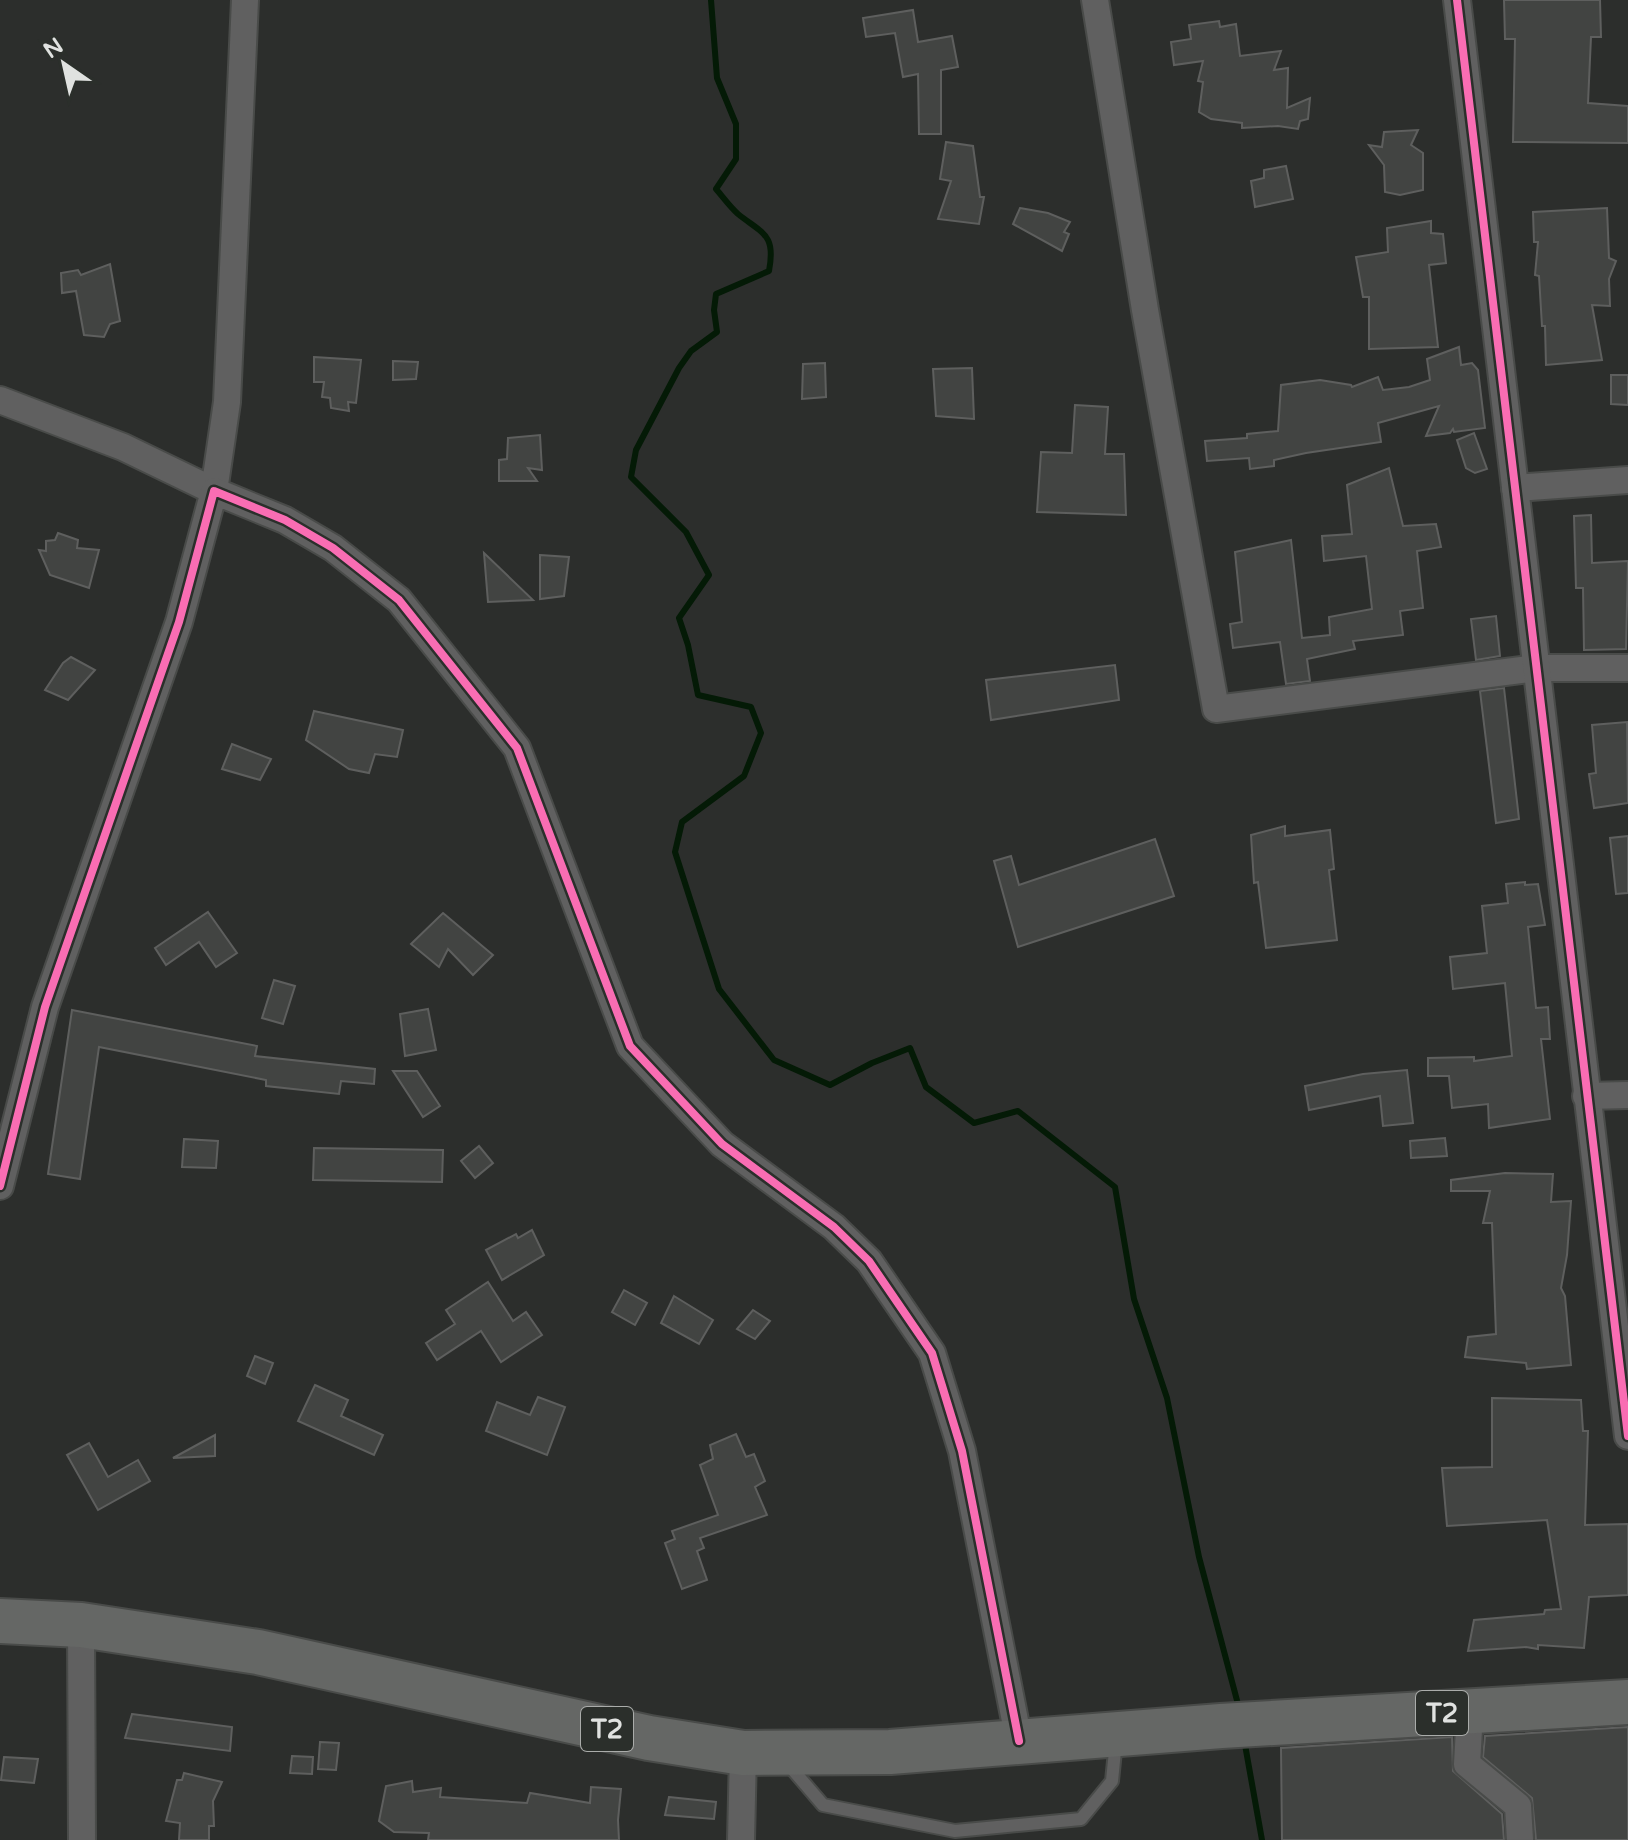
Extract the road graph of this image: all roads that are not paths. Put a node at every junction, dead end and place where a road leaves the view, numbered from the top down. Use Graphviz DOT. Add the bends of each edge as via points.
graph roads {
  1 [pos="245,0"];
  2 [pos="1095,0"];
  3 [pos="1457,0"];
  4 [pos="0,400"];
  5 [pos="1628,480"];
  6 [pos="1515,488"];
  7 [pos="214,491"];
  8 [pos="1536,668"];
  9 [pos="1628,668"];
  10 [pos="1628,1095"];
  11 [pos="1586,1096"];
  12 [pos="0,1186"];
  13 [pos="1628,1436"];
  14 [pos="0,1621"];
  15 [pos="81,1625"];
  16 [pos="1628,1702"];
  17 [pos="1470,1712"];
  18 [pos="1117,1734"];
  19 [pos="1019,1741"];
  20 [pos="762,1754"];
  21 [pos="82,1840"];
  22 [pos="741,1840"];
  23 [pos="1520,1840"];
  1 -- 7 [label="street" via="227,402"];
  2 -- 8 [label="street" via="1216,709"];
  3 -- 6 [label="street"];
  4 -- 7 [label="street" via="123,447"];
  5 -- 6 [label="street"];
  6 -- 8 [label="street"];
  7 -- 12 [label="street" via="179,622 45,1007"];
  7 -- 19 [label="street" via="285,520 333,548 399,600 517,748 630,1046 722,1144 834,1227 869,1261 932,1353 962,1451"];
  8 -- 9 [label="street"];
  8 -- 11 [label="street"];
  10 -- 11 [label="street"];
  11 -- 13 [label="street"];
  14 -- 15 [label="highway, T2"];
  15 -- 20 [label="highway, T2" via="258,1652 649,1738"];
  15 -- 21 [label="street"];
  16 -- 17 [label="highway, T2"];
  17 -- 18 [label="highway, T2"];
  17 -- 23 [label="street" via="1467,1764 1518,1806"];
  18 -- 19 [label="highway, T2"];
  18 -- 20 [label="lane" via="1112,1781 1081,1819 955,1831 823,1805"];
  19 -- 20 [label="highway, T2" via="890,1752"];
  20 -- 22 [label="street"];
}
